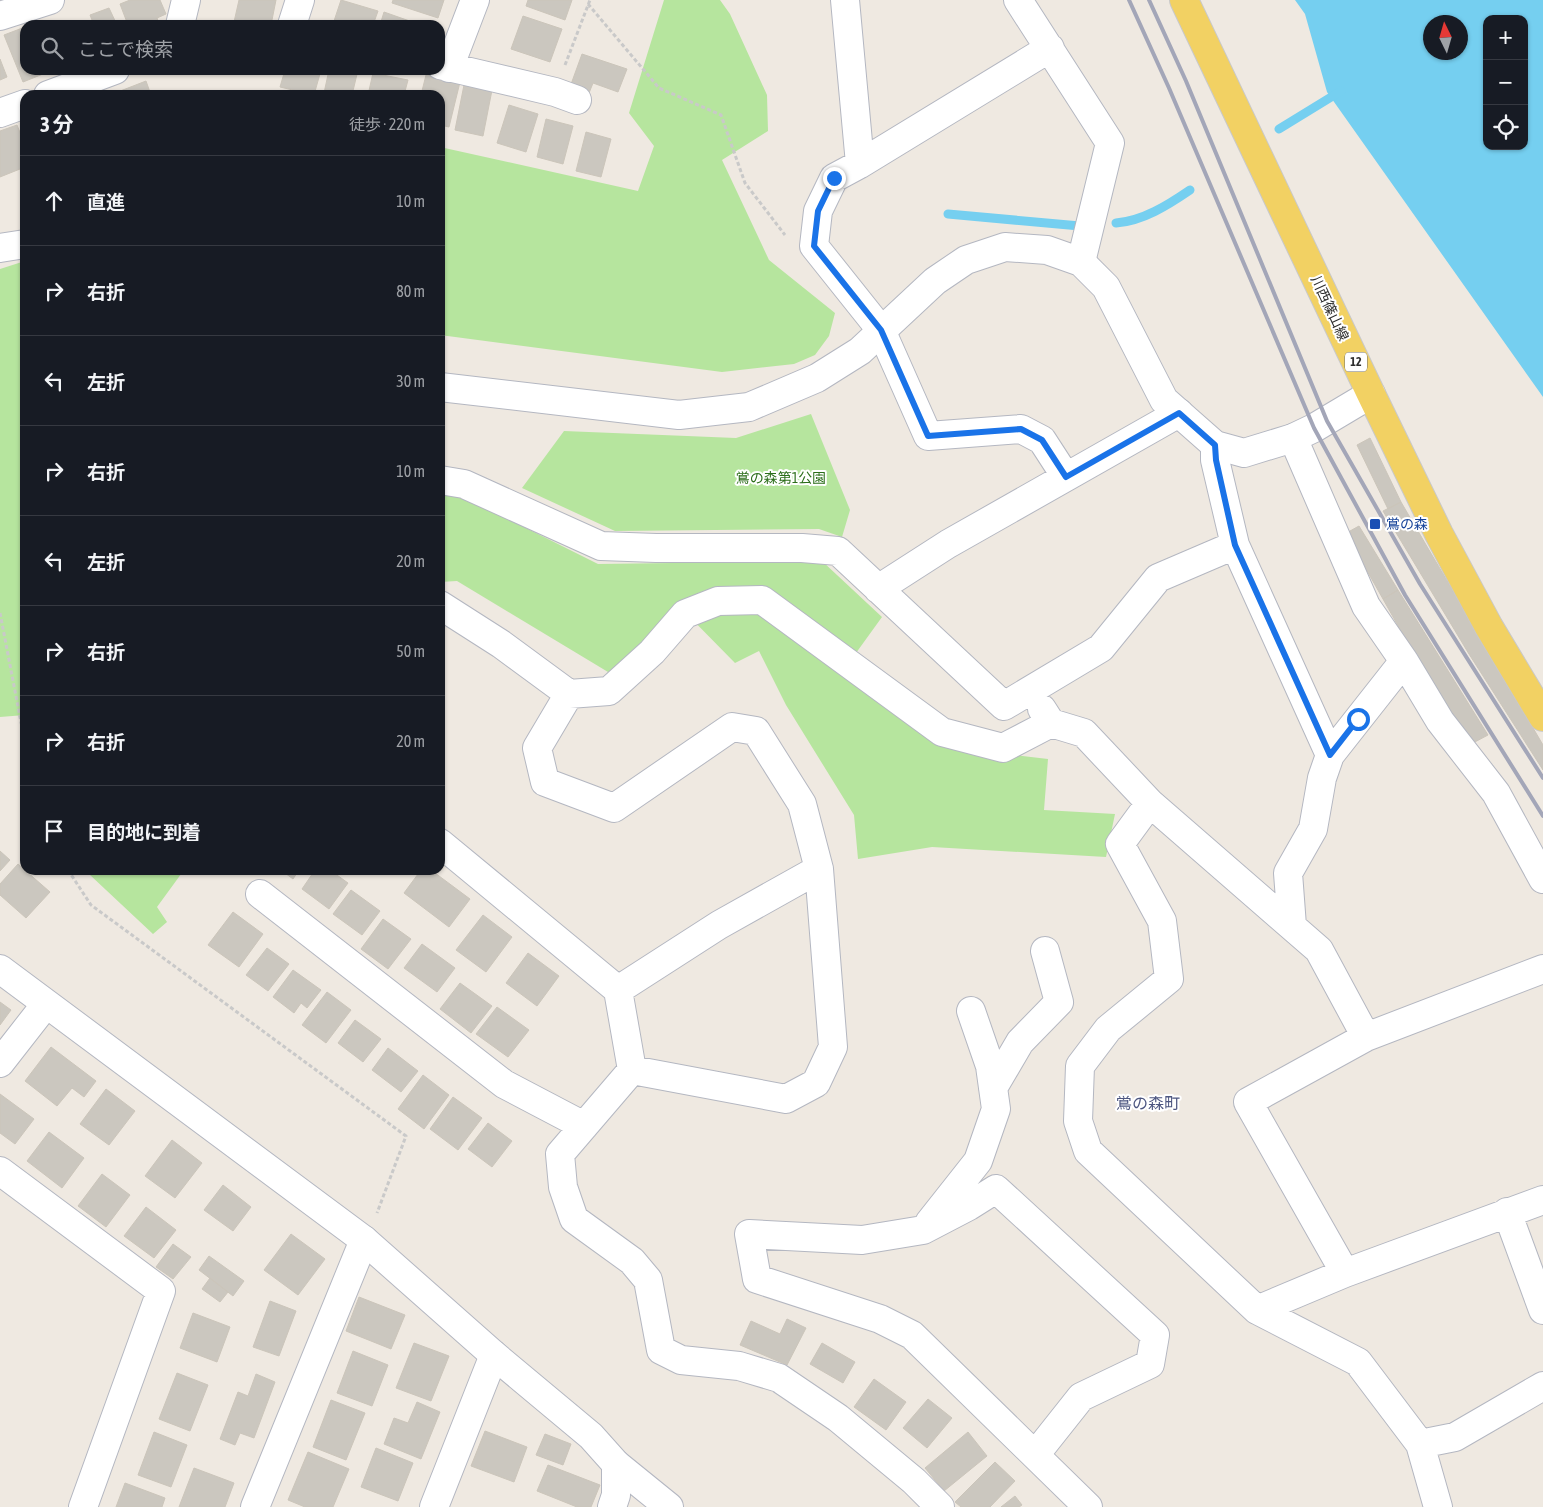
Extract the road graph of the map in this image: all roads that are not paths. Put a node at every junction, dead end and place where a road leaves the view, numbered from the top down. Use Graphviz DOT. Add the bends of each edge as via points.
graph roads {
  1 [pos="50,0"];
  2 [pos="186,0"];
  3 [pos="300,0"];
  4 [pos="475,0"];
  5 [pos="845,0"];
  6 [pos="1018,0"];
  7 [pos="1184,0"];
  8 [pos="0,16"];
  9 [pos="181,20"];
  10 [pos="294,20"];
  11 [pos="1050,48"];
  12 [pos="445,64"];
  13 [pos="445,66"];
  14 [pos="102,75"];
  15 [pos="61,90"];
  16 [pos="566,96"];
  17 [pos="20,106"];
  18 [pos="0,113"];
  19 [pos="860,164"];
  20 [pos="20,245"];
  21 [pos="0,248"];
  22 [pos="1081,262"];
  23 [pos="881,330"];
  24 [pos="445,388"];
  25 [pos="1371,394"];
  26 [pos="1179,413"];
  27 [pos="1293,438"];
  28 [pos="1215,445"];
  29 [pos="1066,477"];
  30 [pos="445,481"];
  31 [pos="1235,545"];
  32 [pos="878,589"];
  33 [pos="445,608"];
  34 [pos="1404,661"];
  35 [pos="1029,692"];
  36 [pos="569,694"];
  37 [pos="1543,717"];
  38 [pos="1052,723"];
  39 [pos="1330,755"];
  40 [pos="1150,803"];
  41 [pos="445,847"];
  42 [pos="819,869"];
  43 [pos="1543,879"];
  44 [pos="260,894"];
  45 [pos="1292,926"];
  46 [pos="1045,951"];
  47 [pos="1543,969"];
  48 [pos="0,970"];
  49 [pos="618,990"];
  50 [pos="46,1004"];
  51 [pos="971,1011"];
  52 [pos="1366,1036"];
  53 [pos="0,1063"];
  54 [pos="632,1070"];
  55 [pos="993,1088"];
  56 [pos="584,1126"];
  57 [pos="0,1171"];
  58 [pos="1543,1200"];
  59 [pos="1507,1212"];
  60 [pos="923,1230"];
  61 [pos="364,1240"];
  62 [pos="1345,1273"];
  63 [pos="1257,1310"];
  64 [pos="1543,1310"];
  65 [pos="494,1355"];
  66 [pos="1543,1386"];
  67 [pos="1420,1444"];
  68 [pos="1035,1455"];
  69 [pos="616,1464"];
  70 [pos="83,1507"];
  71 [pos="255,1507"];
  72 [pos="434,1507"];
  73 [pos="612,1507"];
  74 [pos="669,1507"];
  75 [pos="940,1507"];
  76 [pos="1088,1507"];
  77 [pos="1438,1507"];
  1 -- 8 [label="street"];
  2 -- 9 [label="street"];
  3 -- 10 [label="street"];
  4 -- 12 [label="street"];
  5 -- 19 [label="street"];
  6 -- 11 [label="street"];
  7 -- 25 [label="main road, 川西篠山線 / 12"];
  11 -- 19 [label="street"];
  11 -- 22 [label="street" via="1110,143"];
  13 -- 16 [label="street"];
  14 -- 15 [label="street"];
  17 -- 18 [label="street"];
  19 -- 23 [label="street" via="834,178 818,211 814,246"];
  20 -- 21 [label="street"];
  22 -- 23 [label="street" via="1048,250 1005,247 966,260 935,281"];
  22 -- 26 [label="street" via="1106,287 1164,400"];
  23 -- 24 [label="street" via="860,351 817,378 749,407 679,415"];
  23 -- 29 [label="street" via="928,436 1021,429 1042,440"];
  25 -- 27 [label="street"];
  25 -- 37 [label="main road, 川西篠山線 / 12" via="1439,534"];
  26 -- 28 [label="street"];
  26 -- 29 [label="street"];
  27 -- 28 [label="street" via="1244,453"];
  27 -- 34 [label="street" via="1366,606"];
  28 -- 31 [label="street"];
  29 -- 32 [label="street" via="948,544"];
  30 -- 32 [label="street" via="464,484 601,546 838,551"];
  31 -- 35 [label="street" via="1158,578 1101,648"];
  31 -- 39 [label="street"];
  32 -- 35 [label="street" via="1004,706"];
  33 -- 36 [label="street"];
  34 -- 39 [label="street"];
  34 -- 43 [label="street" via="1440,721 1496,793"];
  35 -- 38 [label="street"];
  36 -- 38 [label="street" via="609,691 652,652 685,614 718,601 762,600 942,732 1003,748"];
  36 -- 42 [label="street" via="537,748 545,782 614,808 732,728 756,731 802,804"];
  38 -- 40 [label="street" via="1084,733"];
  39 -- 45 [label="street" via="1322,778 1313,829 1288,873"];
  40 -- 45 [label="street"];
  40 -- 63 [label="street" via="1120,844 1162,921 1169,979 1108,1028 1080,1066 1078,1121 1088,1151"];
  41 -- 49 [label="street"];
  42 -- 49 [label="street" via="719,925"];
  42 -- 54 [label="street" via="833,1047 816,1083 786,1099"];
  44 -- 56 [label="street" via="504,1084"];
  45 -- 52 [label="street" via="1319,950"];
  46 -- 55 [label="street" via="1059,1002 1020,1042"];
  47 -- 52 [label="street"];
  48 -- 50 [label="street"];
  49 -- 54 [label="street"];
  50 -- 53 [label="street"];
  50 -- 61 [label="street"];
  51 -- 55 [label="street" via="990,1066"];
  52 -- 62 [label="street" via="1248,1102"];
  54 -- 56 [label="street"];
  55 -- 60 [label="street" via="996,1109 978,1161"];
  56 -- 75 [label="street" via="560,1154 563,1187 574,1220 632,1261 648,1280 661,1350 681,1360 739,1366 779,1378 838,1418"];
  57 -- 70 [label="street" via="161,1291"];
  58 -- 59 [label="street"];
  59 -- 62 [label="street"];
  59 -- 64 [label="street"];
  60 -- 68 [label="street" via="996,1189 1155,1335 1150,1364 1082,1397"];
  60 -- 68 [label="street" via="862,1240 750,1234 757,1279 880,1319 912,1335"];
  61 -- 65 [label="street"];
  61 -- 71 [label="street"];
  62 -- 63 [label="street"];
  63 -- 67 [label="street" via="1358,1362"];
  65 -- 69 [label="street" via="591,1436"];
  65 -- 72 [label="street"];
  66 -- 67 [label="street" via="1455,1436"];
  67 -- 77 [label="street"];
  68 -- 76 [label="street"];
  69 -- 73 [label="street" via="616,1495"];
  69 -- 74 [label="street"];
}
